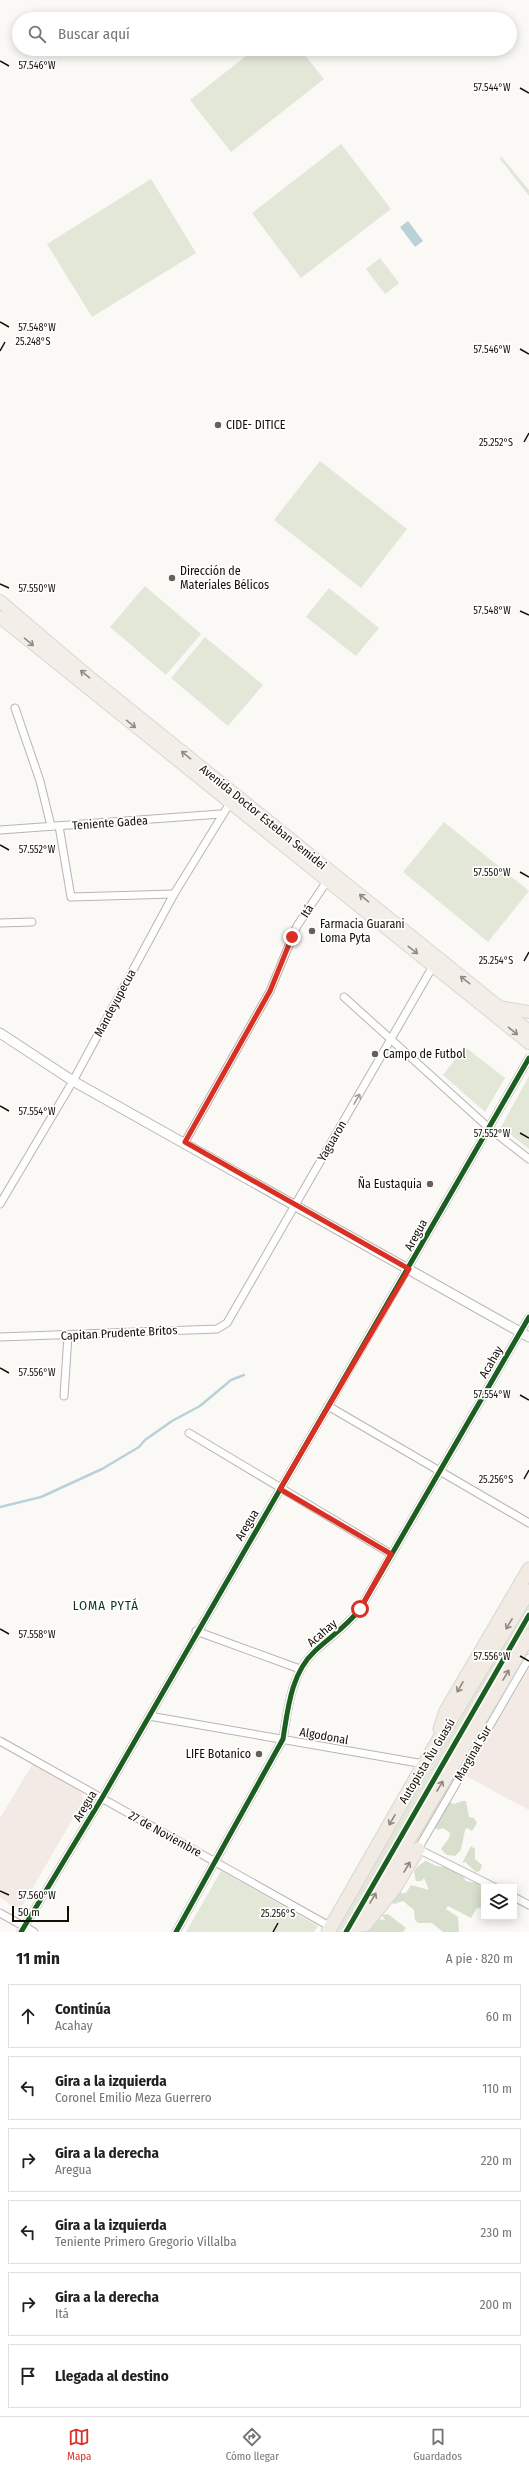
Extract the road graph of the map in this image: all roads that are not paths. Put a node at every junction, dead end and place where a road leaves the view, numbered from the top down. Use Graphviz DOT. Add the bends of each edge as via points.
graph roads {
  1 [pos="0,601"];
  2 [pos="0,617"];
  3 [pos="15,708"];
  4 [pos="230,803"];
  5 [pos="221,814"];
  6 [pos="51,826"];
  7 [pos="59,826"];
  8 [pos="0,830"];
  9 [pos="329,877"];
  10 [pos="174,894"];
  11 [pos="32,922"];
  12 [pos="0,923"];
  13 [pos="433,966"];
  14 [pos="344,996"];
  15 [pos="496,1004"];
  16 [pos="529,1012"];
  17 [pos="529,1031"];
  18 [pos="0,1032"];
  19 [pos="392,1038"];
  20 [pos="529,1043"];
  21 [pos="529,1058"];
  22 [pos="73,1082"];
  23 [pos="489,1128"];
  24 [pos="185,1142"];
  25 [pos="529,1160"];
  26 [pos="0,1204"];
  27 [pos="296,1205"];
  28 [pos="409,1269"];
  29 [pos="232,1316"];
  30 [pos="529,1317"];
  31 [pos="520,1332"];
  32 [pos="68,1336"];
  33 [pos="0,1337"];
  34 [pos="529,1337"];
  35 [pos="64,1396"];
  36 [pos="328,1406"];
  37 [pos="189,1433"];
  38 [pos="439,1472"];
  39 [pos="280,1489"];
  40 [pos="529,1523"];
  41 [pos="391,1554"];
  42 [pos="529,1569"];
  43 [pos="529,1591"];
  44 [pos="196,1631"];
  45 [pos="529,1636"];
  46 [pos="529,1658"];
  47 [pos="300,1669"];
  48 [pos="149,1716"];
  49 [pos="283,1739"];
  50 [pos="0,1741"];
  51 [pos="437,1744"];
  52 [pos="424,1764"];
  53 [pos="102,1798"];
  54 [pos="418,1849"];
  55 [pos="215,1862"];
  56 [pos="488,1884"];
  57 [pos="517,1899"];
  58 [pos="529,1905"];
  59 [pos="0,1913"];
  60 [pos="23,1929"];
  61 [pos="330,1929"];
  62 [pos="34,1932"];
  63 [pos="176,1932"];
  64 [pos="354,1932"];
  65 [pos="358,1932"];
  9 -- 1 [label="highway, Avenida Doctor Esteban Semidei, one-way"];
  2 -- 4 [label="highway, Avenida Doctor Esteban Semidei, one-way"];
  3 -- 6 [label="street" via="40,781"];
  4 -- 5 [label="street, Mandeyupecua"];
  4 -- 9 [label="highway, Avenida Doctor Esteban Semidei"];
  5 -- 7 [label="street, Teniente Gadea"];
  5 -- 10 [label="street, Mandeyupecua"];
  6 -- 7 [label="street, Teniente Gadea"];
  6 -- 8 [label="street, Teniente Gadea"];
  7 -- 10 [label="street" via="71,897"];
  9 -- 13 [label="highway, Avenida Doctor Esteban Semidei, one-way"];
  15 -- 9 [label="highway, Avenida Doctor Esteban Semidei, one-way"];
  9 -- 24 [label="street, Itá" via="297,926 270,991"];
  10 -- 22 [label="street, Mandeyupecua"];
  11 -- 12 [label="street"];
  13 -- 19 [label="street, Yaguaron"];
  13 -- 20 [label="highway, Avenida Doctor Esteban Semidei, one-way"];
  14 -- 19 [label="street"];
  15 -- 16 [label="highway" via="512,1010"];
  15 -- 17 [label="highway, Avenida Doctor Esteban Semidei"];
  18 -- 22 [label="street"];
  19 -- 23 [label="street"];
  27 -- 19 [label="street, Yaguaron, one-way"];
  21 -- 23 [label="street, Aregua"];
  22 -- 24 [label="street"];
  22 -- 26 [label="street, Mandeyupecua"];
  23 -- 25 [label="street"];
  23 -- 28 [label="street, Aregua"];
  24 -- 27 [label="street"];
  27 -- 28 [label="street"];
  27 -- 29 [label="street, Yaguaron"];
  28 -- 31 [label="street"];
  28 -- 36 [label="street, Aregua"];
  29 -- 32 [label="street, Capitan Prudente Britos" via="227,1323 217,1329"];
  30 -- 31 [label="street, Acahay"];
  31 -- 34 [label="street"];
  31 -- 38 [label="street, Acahay"];
  32 -- 33 [label="street, Capitan Prudente Britos"];
  32 -- 35 [label="street"];
  36 -- 38 [label="street"];
  36 -- 39 [label="street, Aregua"];
  37 -- 39 [label="street"];
  38 -- 40 [label="street"];
  38 -- 41 [label="street, Acahay"];
  39 -- 41 [label="street"];
  39 -- 44 [label="street, Aregua"];
  41 -- 47 [label="street, Acahay" via="352,1620 314,1652"];
  42 -- 51 [label="highway, one-way" via="446,1711"];
  43 -- 51 [label="highway, Autopista Ñu Guasú, one-way"];
  44 -- 47 [label="street"];
  44 -- 48 [label="street, Aregua"];
  64 -- 45 [label="highway, Autopista Ñu Guasú, one-way"];
  46 -- 54 [label="street, Marginal Sur"];
  47 -- 49 [label="street, Acahay" via="289,1705"];
  48 -- 49 [label="street, Algodonal"];
  48 -- 53 [label="street, Aregua"];
  49 -- 52 [label="street, Algodonal"];
  49 -- 55 [label="street, Acahay"];
  50 -- 53 [label="street, 27 de Noviembre"];
  51 -- 52 [label="highway, Autopista Ñu Guasú"];
  52 -- 61 [label="highway, Autopista Ñu Guasú, one-way"];
  53 -- 55 [label="street, 27 de Noviembre"];
  53 -- 60 [label="street, Aregua"];
  54 -- 56 [label="street"];
  65 -- 54 [label="highway, one-way" via="394,1889"];
  55 -- 61 [label="street, 27 de Noviembre"];
  55 -- 63 [label="street, Acahay"];
  57 -- 58 [label="street"];
  59 -- 60 [label="street"];
  60 -- 62 [label="street"];
}
